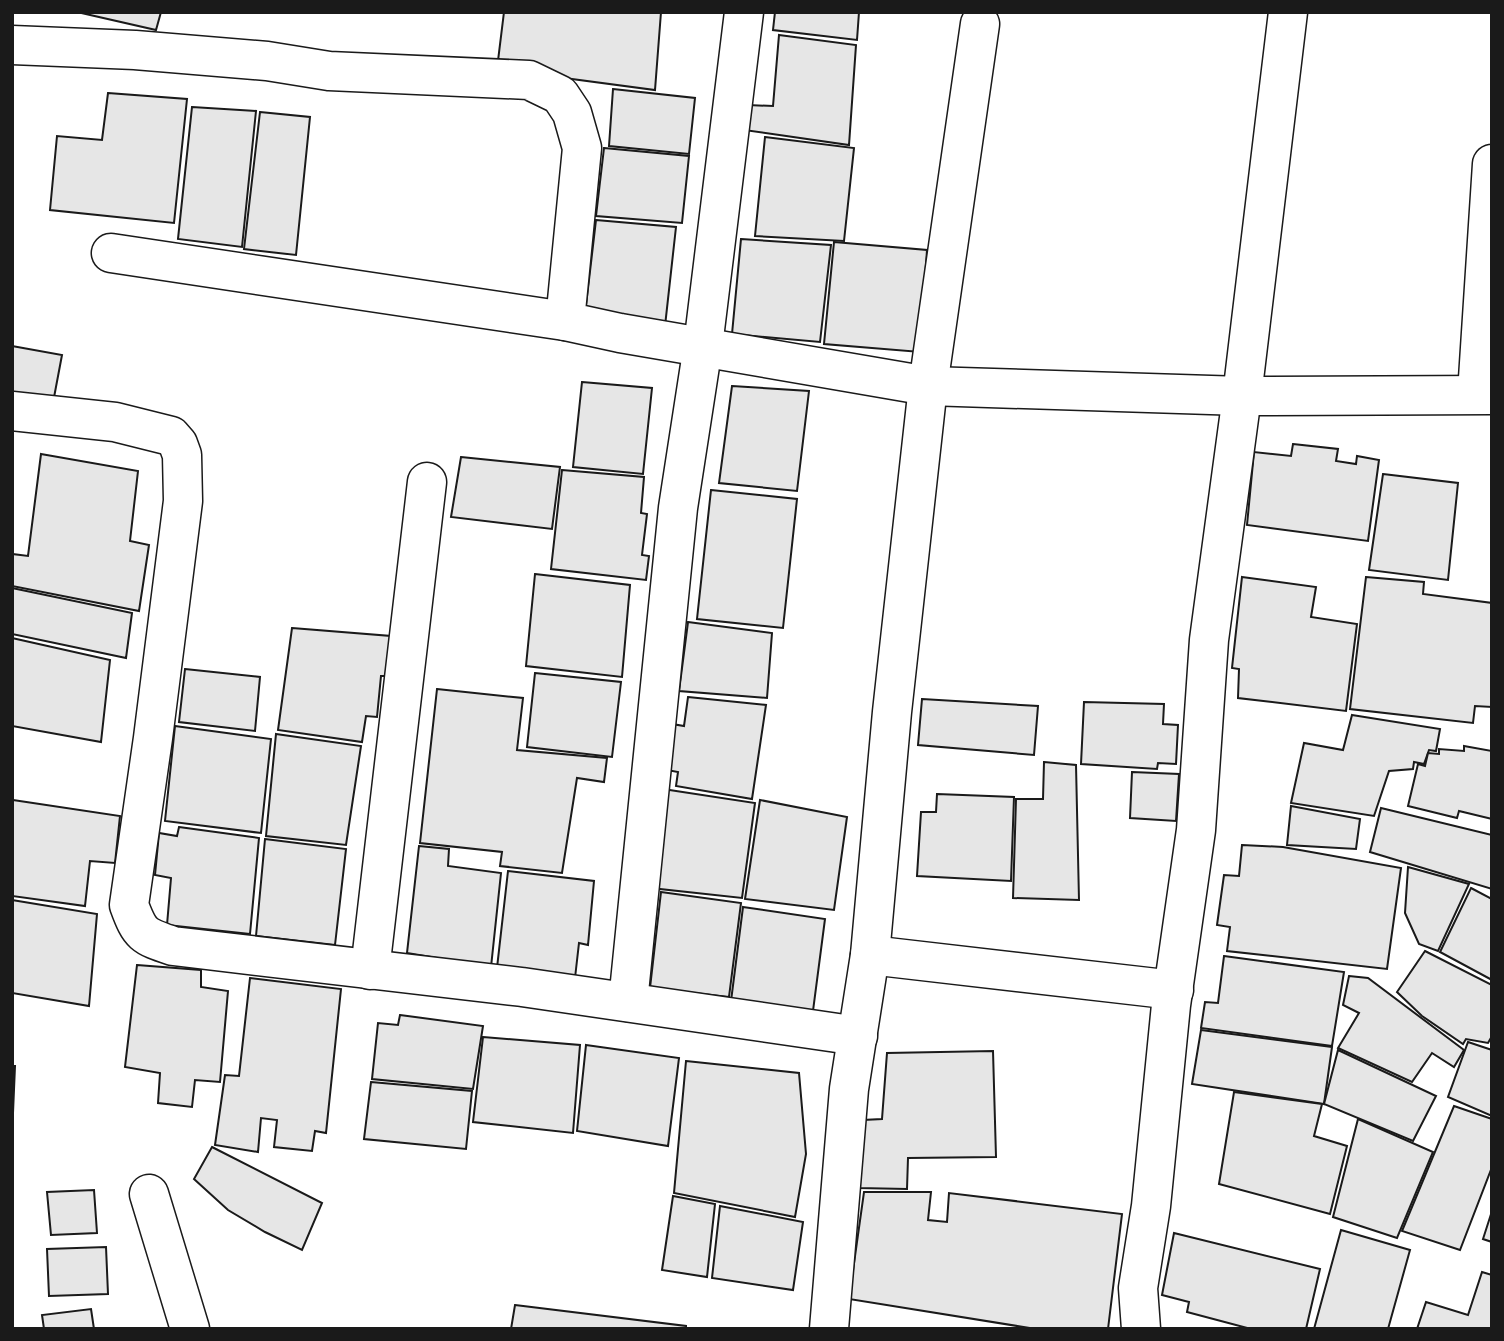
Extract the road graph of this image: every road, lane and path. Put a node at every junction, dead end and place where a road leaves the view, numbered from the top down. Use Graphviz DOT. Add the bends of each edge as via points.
graph roads {
  1 [pos="744,12"];
  2 [pos="1288,12"];
  3 [pos="980,24"];
  4 [pos="12,45"];
  5 [pos="1492,164"];
  6 [pos="111,253"];
  7 [pos="565,321"];
  8 [pos="703,346"];
  9 [pos="928,386"];
  10 [pos="1485,394"];
  11 [pos="1242,396"];
  12 [pos="12,411"];
  13 [pos="427,482"];
  14 [pos="870,955"];
  15 [pos="370,971"];
  16 [pos="1174,990"];
  17 [pos="628,1002"];
  18 [pos="858,1036"];
  19 [pos="149,1194"];
  20 [pos="190,1329"];
  21 [pos="829,1329"];
  22 [pos="1141,1329"];
  1 -- 8 [label="street"];
  2 -- 11 [label="street"];
  3 -- 9 [label="street"];
  4 -- 7 [label="street" via="135,50 329,71 529,80 559,95 572,113 582,148"];
  5 -- 10 [label="street"];
  6 -- 7 [label="street"];
  7 -- 8 [label="street"];
  8 -- 9 [label="street"];
  8 -- 17 [label="street" via="678,508"];
  9 -- 11 [label="street"];
  9 -- 14 [label="street"];
  10 -- 11 [label="street"];
  11 -- 16 [label="street" via="1209,640 1196,830"];
  12 -- 15 [label="street" via="149,430 171,436 182,455 183,500 129,905 138,929 173,946"];
  13 -- 15 [label="street"];
  14 -- 16 [label="street"];
  14 -- 18 [label="street"];
  15 -- 17 [label="street"];
  16 -- 22 [label="street" via="1138,1289"];
  17 -- 18 [label="street"];
  18 -- 21 [label="street" via="849,1090"];
  19 -- 20 [label="street"];
}
